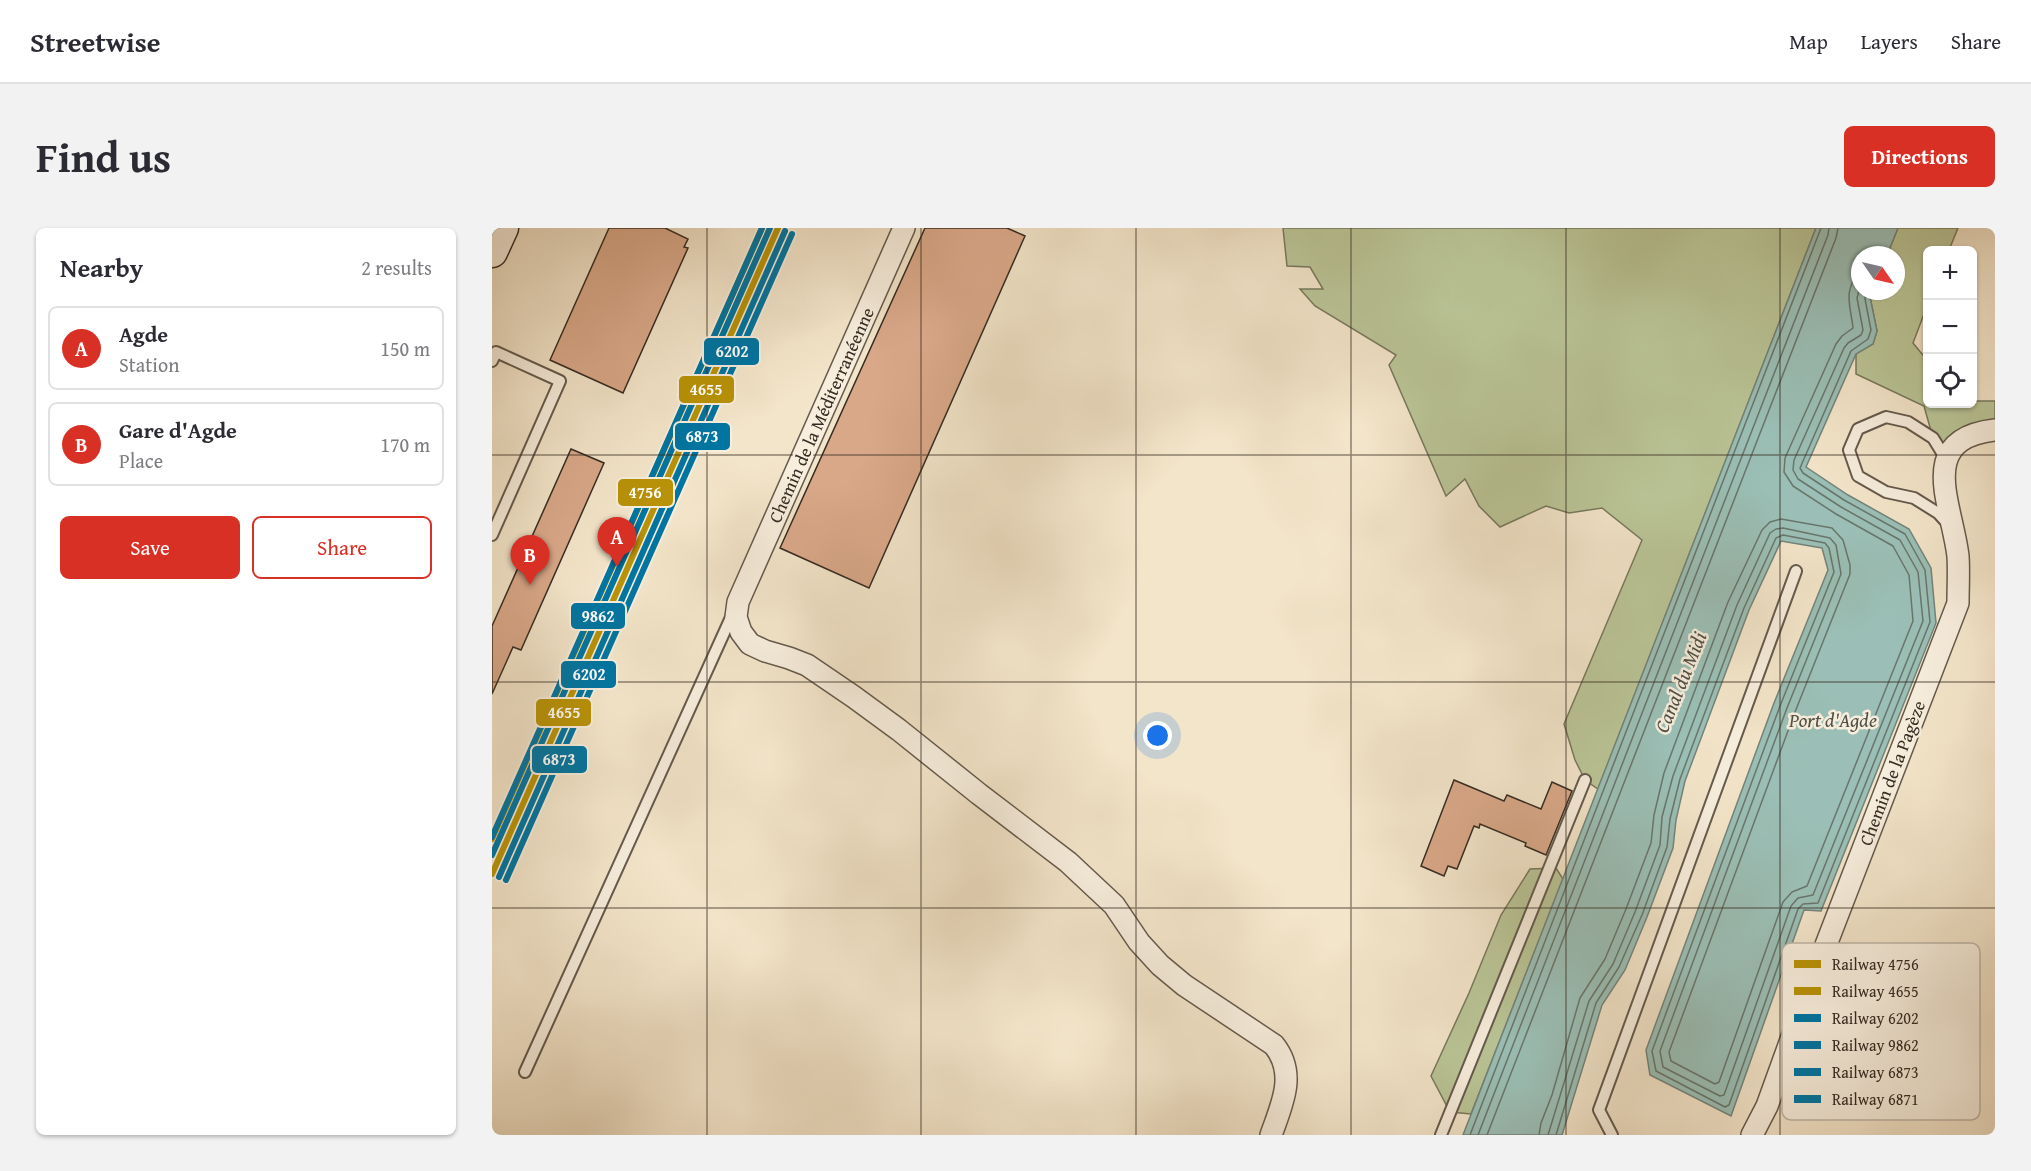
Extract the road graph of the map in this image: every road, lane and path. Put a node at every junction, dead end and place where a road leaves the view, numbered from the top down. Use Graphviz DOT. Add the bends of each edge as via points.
graph roads {
  1 [pos="503,228"];
  2 [pos="904,228"];
  3 [pos="492,252"];
  4 [pos="492,362"];
  5 [pos="1995,430"];
  6 [pos="1946,459"];
  7 [pos="1953,532"];
  8 [pos="492,536"];
  9 [pos="1796,571"];
  10 [pos="738,602"];
  11 [pos="1585,780"];
  12 [pos="1827,943"];
  13 [pos="1782,1065"];
  14 [pos="525,1072"];
  15 [pos="1271,1135"];
  16 [pos="1440,1135"];
  17 [pos="1612,1135"];
  18 [pos="1752,1135"];
  1 -- 3 [label="main road"];
  2 -- 10 [label="street, Chemin de la Méditerranéenne"];
  4 -- 8 [label="lane" via="496,352 561,381"];
  5 -- 6 [label="street" via="1977,432 1951,448"];
  6 -- 7 [label="street, Chemin de la Pagèze" via="1942,471"];
  6 -- 7 [label="lane" via="1933,438 1908,422 1886,417 1858,429 1849,450 1858,476 1886,492 1914,498 1938,513"];
  7 -- 12 [label="street, Chemin de la Pagèze" via="1958,558 1958,603"];
  9 -- 17 [label="lane" via="1599,1110"];
  10 -- 14 [label="lane"];
  10 -- 15 [label="street" via="736,617 750,644 807,665 899,730 1068,861 1114,905 1160,965 1274,1045 1286,1069 1287,1089"];
  11 -- 16 [label="lane"];
  13 -- 18 [label="street, Chemin de la Pagèze"];
}
